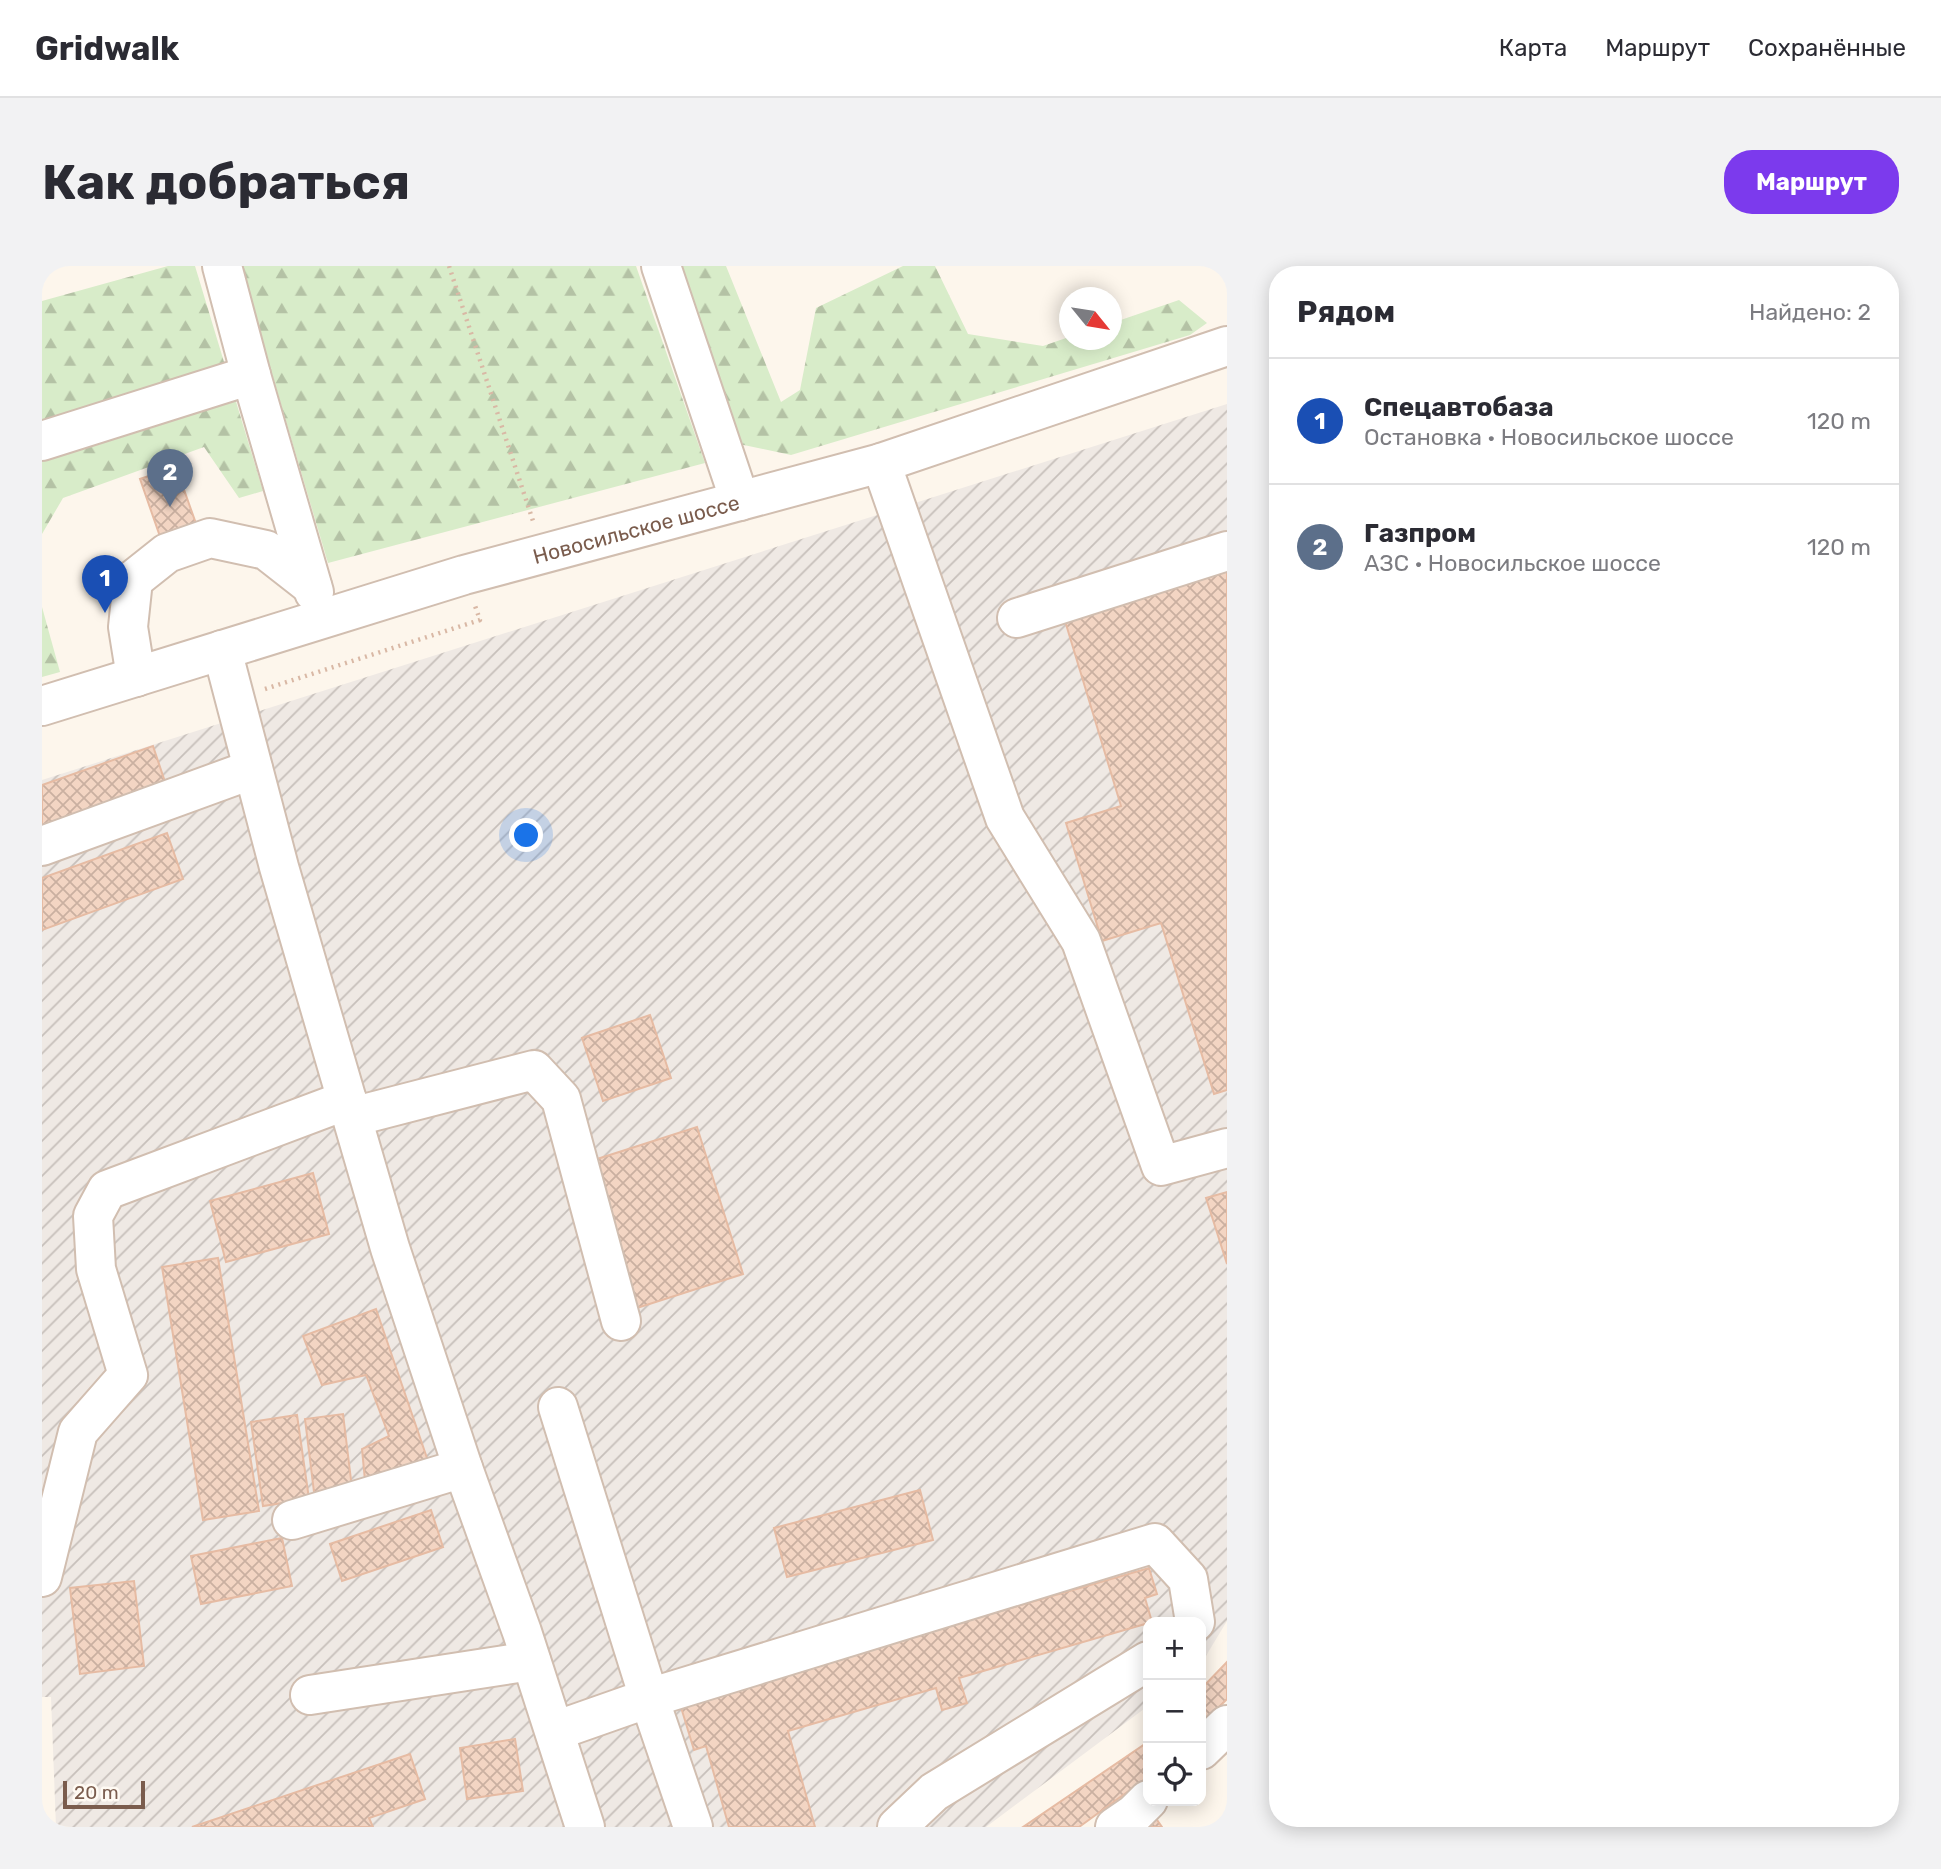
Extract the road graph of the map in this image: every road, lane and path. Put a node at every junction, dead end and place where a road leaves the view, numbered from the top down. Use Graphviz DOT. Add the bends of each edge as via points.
graph roads {
  1 [pos="222,266"];
  2 [pos="449,266"];
  3 [pos="661,266"];
  4 [pos="1227,346"];
  5 [pos="251,375"];
  6 [pos="42,441"];
  7 [pos="881,463"];
  8 [pos="740,501"];
  9 [pos="522,524"];
  10 [pos="1227,551"];
  11 [pos="464,575"];
  12 [pos="317,603"];
  13 [pos="1017,618"];
  14 [pos="222,650"];
  15 [pos="136,677"];
  16 [pos="234,699"];
  17 [pos="42,706"];
  18 [pos="253,769"];
  19 [pos="42,846"];
  20 [pos="349,1108"];
  21 [pos="1227,1149"];
  22 [pos="621,1321"];
  23 [pos="558,1407"];
  24 [pos="463,1468"];
  25 [pos="292,1520"];
  26 [pos="42,1577"];
  27 [pos="1194,1617"];
  28 [pos="531,1661"];
  29 [pos="1143,1664"];
  30 [pos="310,1695"];
  31 [pos="649,1698"];
  32 [pos="1227,1725"];
  33 [pos="555,1731"];
  34 [pos="1206,1745"];
  35 [pos="1143,1805"];
  36 [pos="585,1827"];
  37 [pos="693,1827"];
  38 [pos="897,1827"];
  39 [pos="1115,1827"];
  1 -- 5 [label="street"];
  2 -- 9 [label="path" via="533,521"];
  3 -- 8 [label="street"];
  4 -- 7 [label="street, Новосильское шоссе"];
  5 -- 6 [label="street"];
  5 -- 12 [label="street"];
  7 -- 8 [label="street, Новосильское шоссе"];
  7 -- 21 [label="street" via="1005,818 1081,941 1161,1166"];
  8 -- 11 [label="street, Новосильское шоссе"];
  10 -- 13 [label="street"];
  11 -- 12 [label="street, Новосильское шоссе"];
  11 -- 16 [label="path" via="480,620"];
  12 -- 14 [label="street, Новосильское шоссе"];
  12 -- 15 [label="street" via="265,550 210,538 167,553 133,580 128,627"];
  14 -- 15 [label="street, Новосильское шоссе"];
  14 -- 16 [label="street"];
  15 -- 17 [label="street, Новосильское шоссе"];
  16 -- 18 [label="street"];
  18 -- 19 [label="street"];
  18 -- 20 [label="street"];
  20 -- 22 [label="street" via="534,1070 561,1100"];
  20 -- 24 [label="street"];
  20 -- 26 [label="street" via="107,1190 93,1216 96,1269 128,1376 78,1432"];
  23 -- 31 [label="street"];
  24 -- 25 [label="street"];
  24 -- 28 [label="street"];
  27 -- 31 [label="street" via="1188,1579 1156,1543"];
  28 -- 30 [label="street"];
  28 -- 33 [label="street"];
  29 -- 38 [label="street" via="934,1793"];
  31 -- 33 [label="street"];
  31 -- 37 [label="street"];
  32 -- 34 [label="street"];
  33 -- 36 [label="street"];
  35 -- 39 [label="street"];
}
